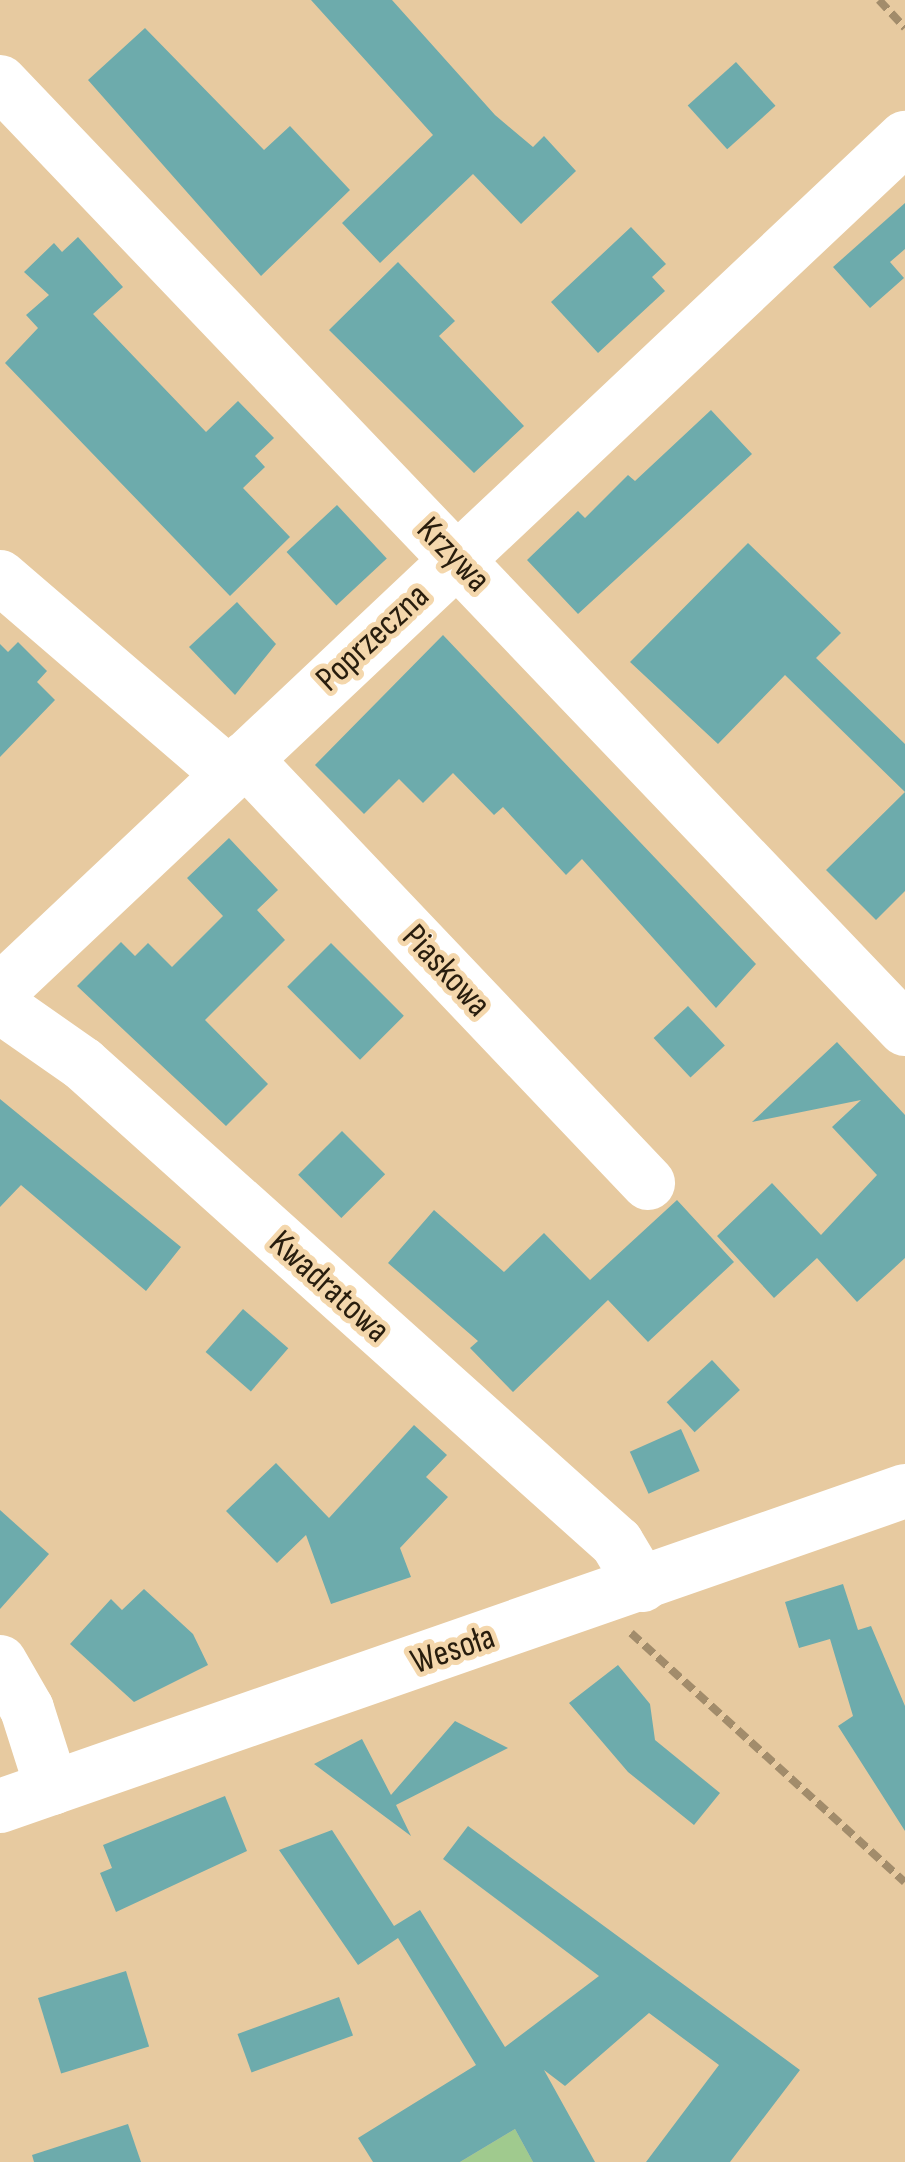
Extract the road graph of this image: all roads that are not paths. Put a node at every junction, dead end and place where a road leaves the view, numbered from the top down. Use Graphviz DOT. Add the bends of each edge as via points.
graph roads {
  1 [pos="0,82"];
  2 [pos="905,138"];
  3 [pos="457,560"];
  4 [pos="0,577"];
  5 [pos="237,766"];
  6 [pos="0,992"];
  7 [pos="0,1006"];
  8 [pos="905,1029"];
  9 [pos="648,1183"];
  10 [pos="905,1491"];
  11 [pos="626,1590"];
  12 [pos="0,1662"];
  13 [pos="52,1788"];
  14 [pos="0,1805"];
  1 -- 3 [label="street, Krzywa"];
  2 -- 3 [label="street, Poprzeczna"];
  3 -- 5 [label="street, Poprzeczna"];
  3 -- 8 [label="street, Krzywa"];
  4 -- 5 [label="street, Piaskowa"];
  5 -- 6 [label="street, Poprzeczna"];
  5 -- 9 [label="street, Piaskowa"];
  7 -- 11 [label="street, Kwadratowa" via="83,1064 616,1543"];
  10 -- 11 [label="street, Wesoła"];
  11 -- 13 [label="street, Wesoła"];
  12 -- 13 [label="street" via="27,1709"];
  13 -- 14 [label="street, Wesoła"];
}
